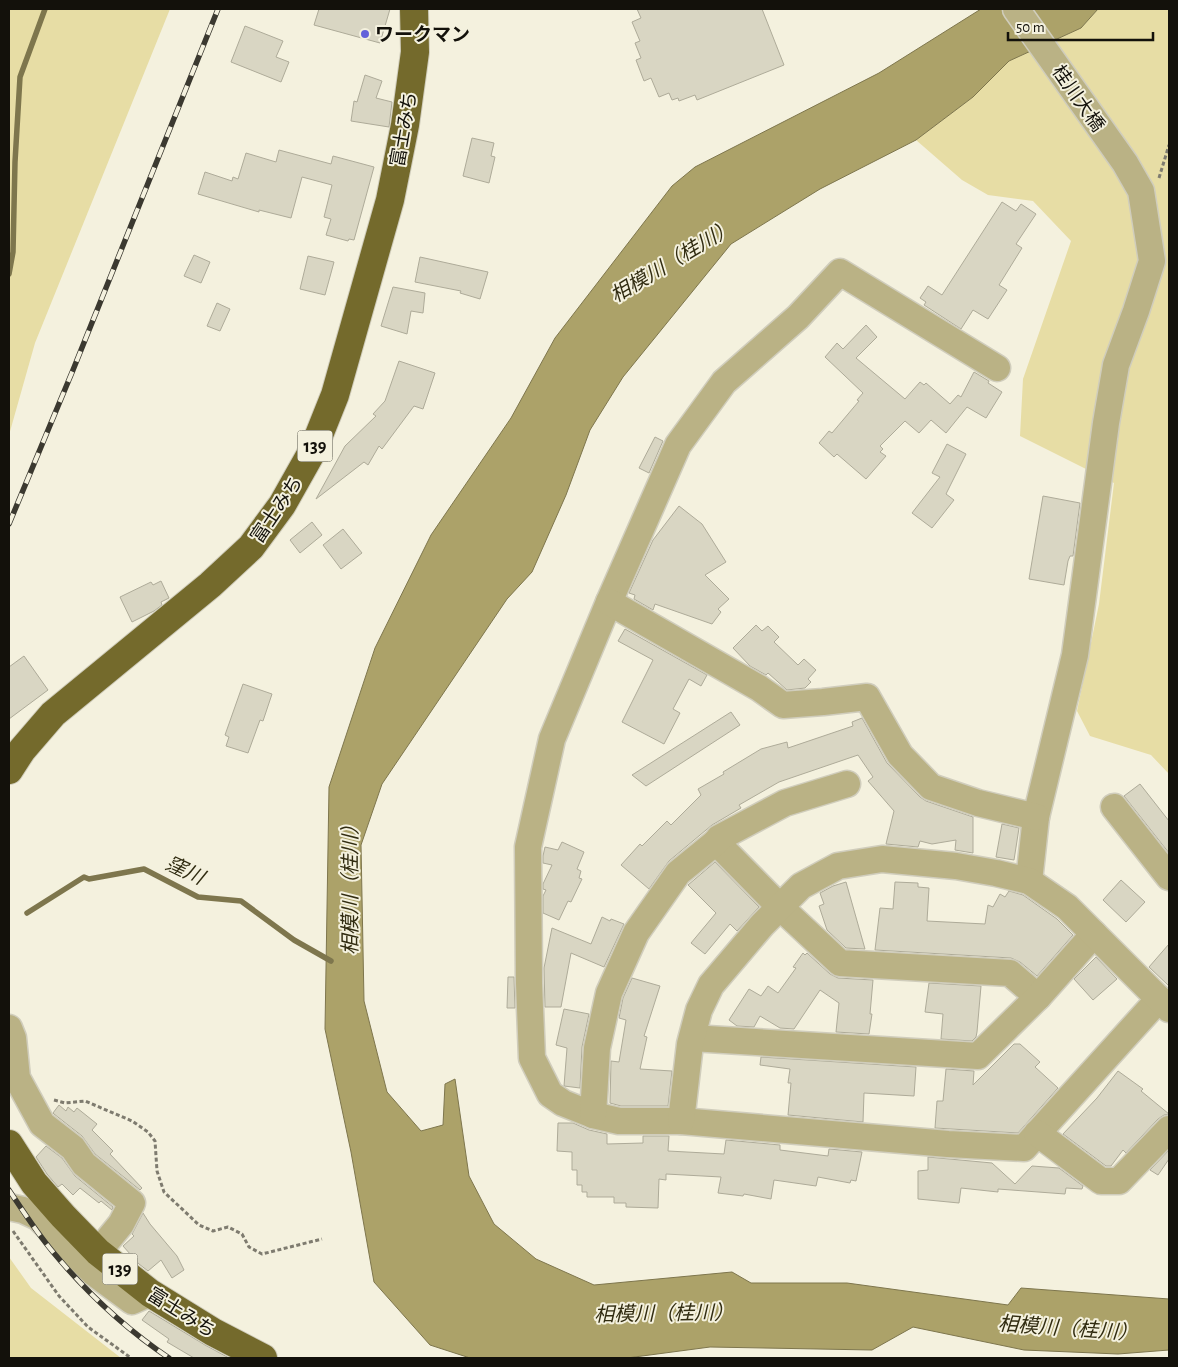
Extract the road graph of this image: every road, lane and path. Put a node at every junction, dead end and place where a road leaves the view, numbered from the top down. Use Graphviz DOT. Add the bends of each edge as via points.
graph roads {
  1 [pos="414,9"];
  2 [pos="1016,9"];
  3 [pos="997,368"];
  4 [pos="609,602"];
  5 [pos="9,770"];
  6 [pos="847,784"];
  7 [pos="1114,807"];
  8 [pos="1036,816"];
  9 [pos="716,842"];
  10 [pos="1169,877"];
  11 [pos="1029,881"];
  12 [pos="780,908"];
  13 [pos="1094,934"];
  14 [pos="1038,997"];
  15 [pos="1164,1004"];
  16 [pos="9,1028"];
  17 [pos="692,1038"];
  18 [pos="28,1098"];
  19 [pos="593,1115"];
  20 [pos="681,1121"];
  21 [pos="1169,1129"];
  22 [pos="1037,1133"];
  23 [pos="9,1144"];
  24 [pos="9,1207"];
  25 [pos="9,1224"];
  26 [pos="322,1239"];
  27 [pos="98,1252"];
  28 [pos="150,1293"];
  29 [pos="130,1358"];
  30 [pos="263,1358"];
  1 -- 5 [label="highway, 富士みち / 139" via="415,52 390,200 335,395 313,450 282,505 251,547 210,585 53,714"];
  2 -- 8 [label="street, 桂川大橋" via="1141,190 1152,261 1116,366 1075,655"];
  3 -- 4 [label="street" via="840,272 798,317 724,382 678,445"];
  4 -- 8 [label="street" via="784,705 867,697 900,755 931,787 978,803"];
  4 -- 19 [label="street" via="552,738 528,847 532,1058 550,1094"];
  6 -- 9 [label="street" via="785,803"];
  7 -- 10 [label="street"];
  8 -- 11 [label="street, 桂川大橋"];
  9 -- 12 [label="street"];
  9 -- 19 [label="street" via="678,873 636,933 609,993 597,1048"];
  11 -- 12 [label="street" via="956,866 882,859 838,866 801,886"];
  11 -- 13 [label="street" via="1067,907"];
  12 -- 14 [label="street" via="840,963 1010,973"];
  12 -- 17 [label="street" via="711,985 699,1010"];
  13 -- 14 [label="street"];
  13 -- 15 [label="street"];
  14 -- 17 [label="street" via="978,1056"];
  15 -- 22 [label="street"];
  16 -- 18 [label="street" via="17,1078"];
  17 -- 20 [label="street"];
  18 -- 26 [label="path" via="40,1096 65,1103 85,1101 132,1121 148,1132 156,1141 157,1171 164,1192 199,1226 213,1231 228,1227 242,1234 249,1247 262,1254"];
  18 -- 27 [label="street" via="42,1124 132,1203 121,1224"];
  19 -- 20 [label="street" via="619,1121"];
  20 -- 22 [label="street" via="1024,1148"];
  21 -- 22 [label="street" via="1119,1181 1101,1181"];
  23 -- 27 [label="highway, 富士みち / 139" via="34,1183"];
  24 -- 28 [label="street" via="38,1217 94,1273 132,1301"];
  25 -- 29 [label="path" via="76,1315 88,1328"];
  27 -- 28 [label="highway, 富士みち / 139"];
  28 -- 30 [label="highway, 富士みち / 139"];
}
